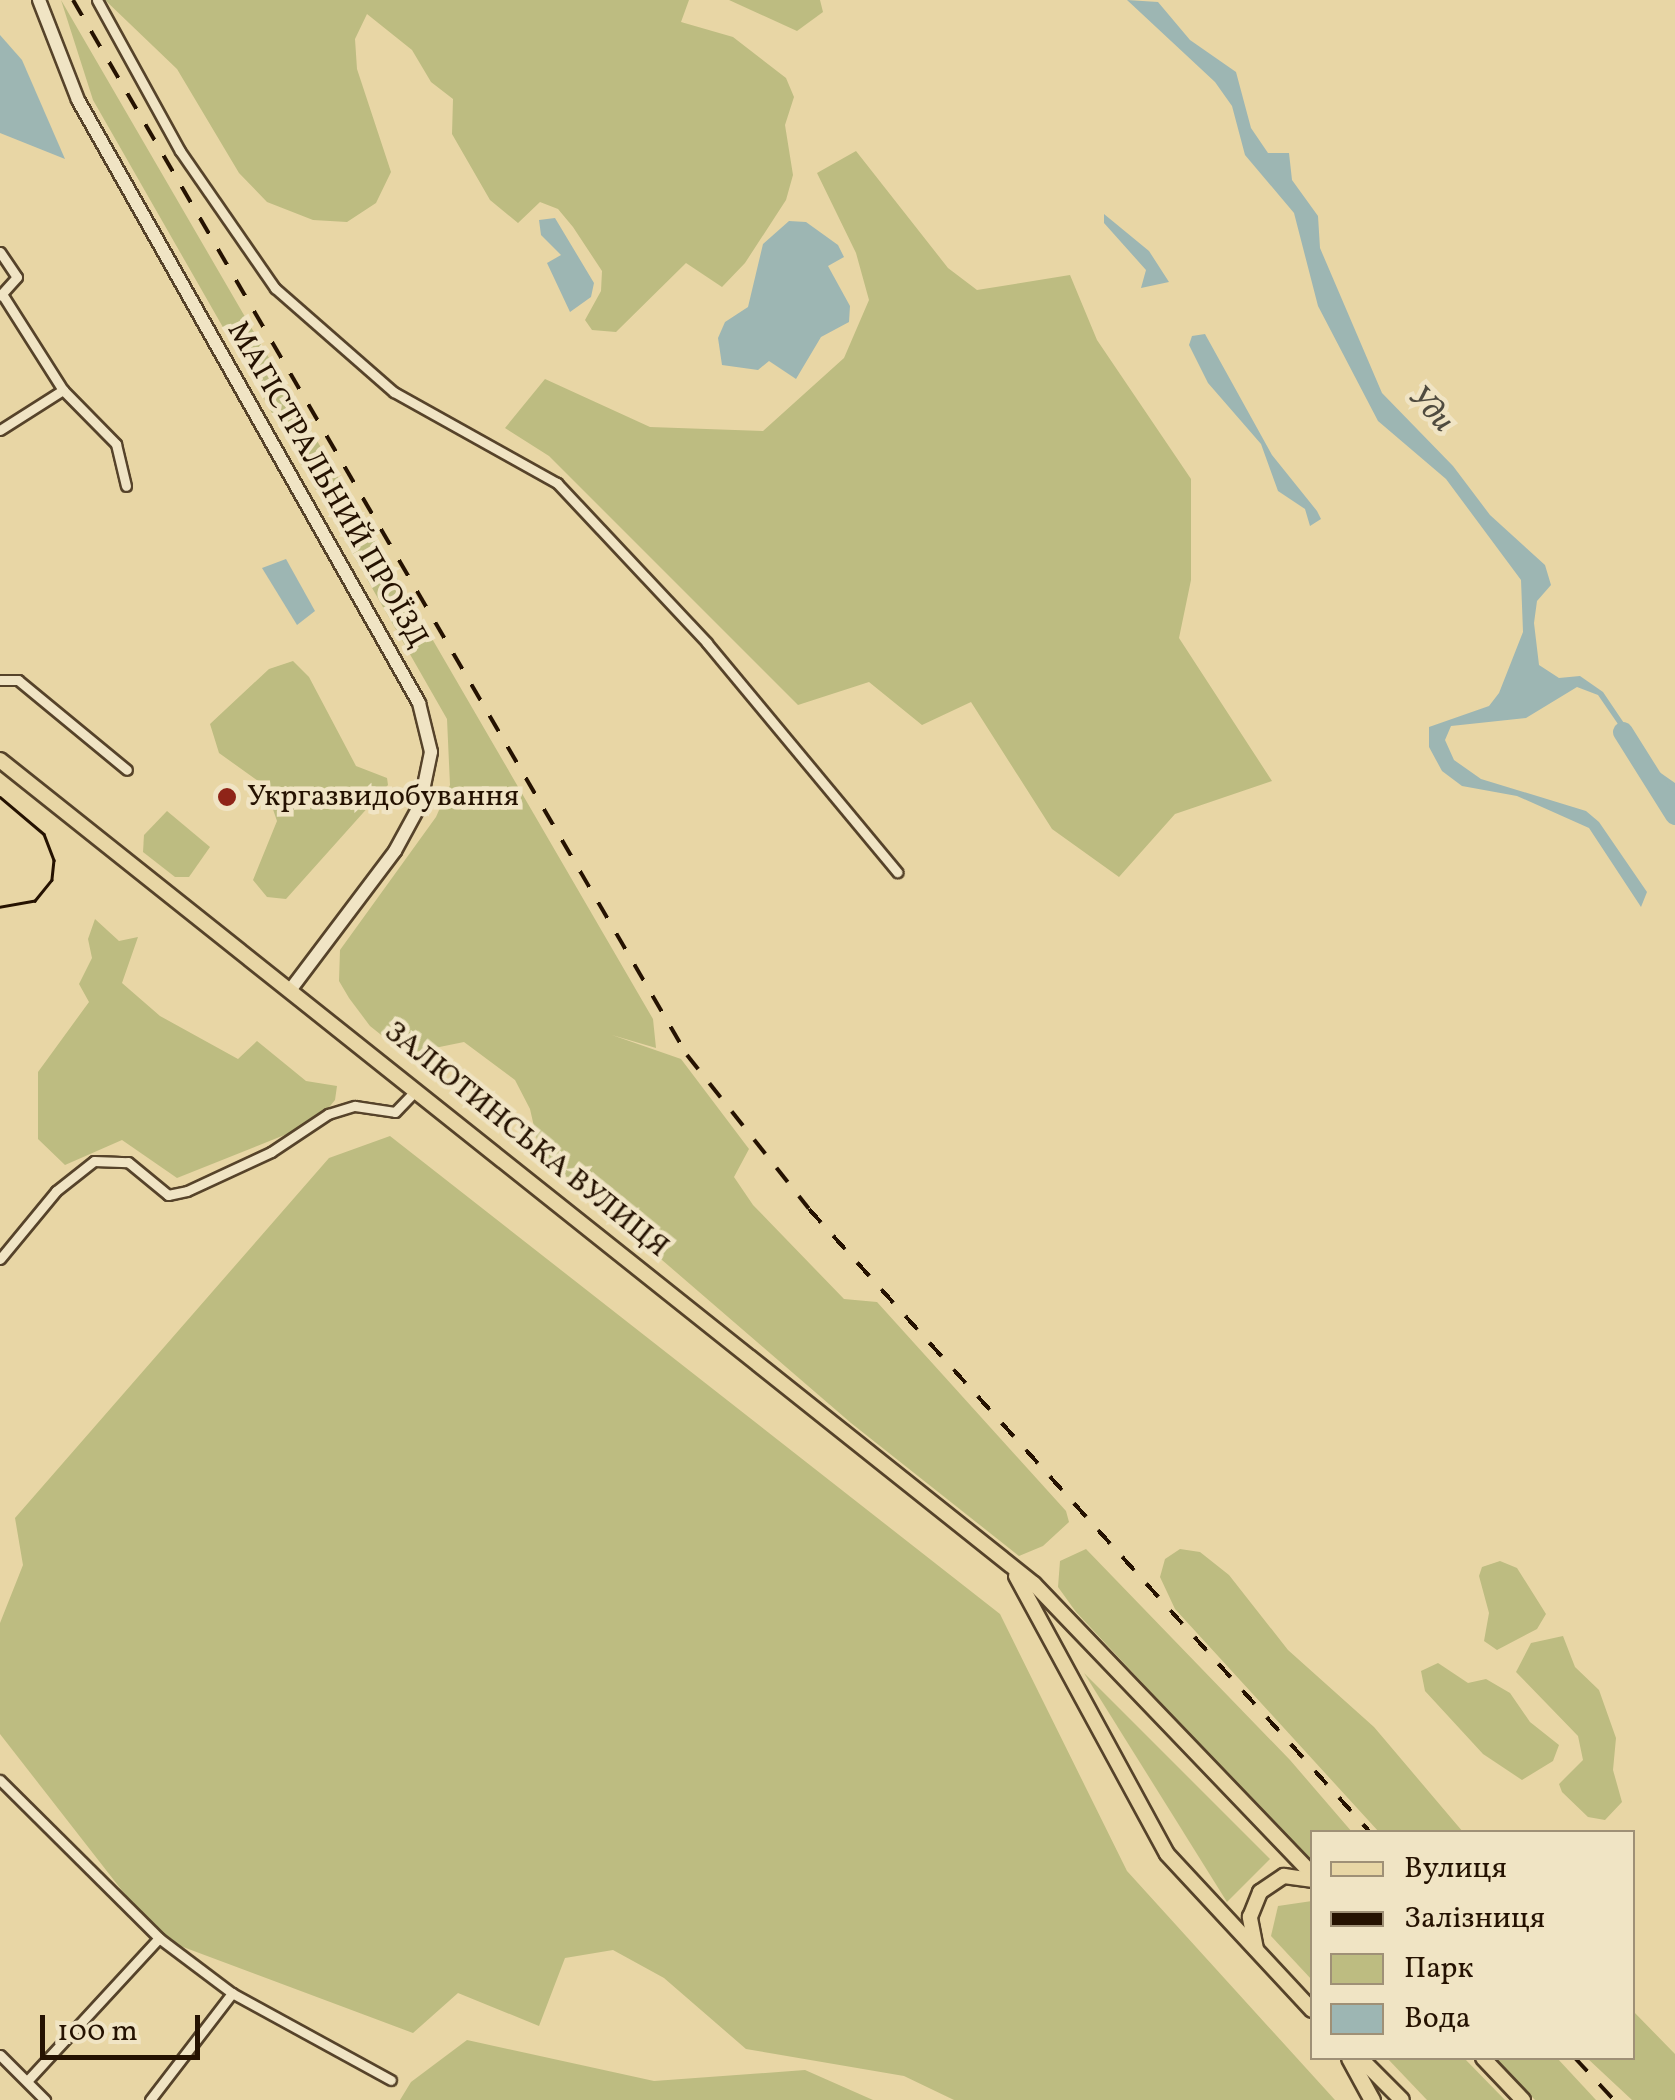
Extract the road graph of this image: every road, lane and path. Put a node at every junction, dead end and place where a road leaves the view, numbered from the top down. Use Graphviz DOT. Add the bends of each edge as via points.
graph roads {
  1 [pos="39,0"];
  2 [pos="97,0"];
  3 [pos="0,252"];
  4 [pos="1,295"];
  5 [pos="63,390"];
  6 [pos="0,430"];
  7 [pos="126,486"];
  8 [pos="0,680"];
  9 [pos="0,760"];
  10 [pos="127,770"];
  11 [pos="897,872"];
  12 [pos="291,989"];
  13 [pos="418,1088"];
  14 [pos="0,1259"];
  15 [pos="1012,1571"];
  16 [pos="2,1784"];
  17 [pos="1310,1875"];
  18 [pos="1310,1877"];
  19 [pos="159,1938"];
  20 [pos="1261,1959"];
  21 [pos="232,1992"];
  22 [pos="1310,2008"];
  23 [pos="2,2060"];
  24 [pos="1350,2060"];
  25 [pos="1362,2060"];
  26 [pos="1485,2060"];
  27 [pos="28,2080"];
  28 [pos="391,2080"];
  29 [pos="45,2100"];
  30 [pos="150,2100"];
  31 [pos="1372,2100"];
  32 [pos="1402,2100"];
  33 [pos="1523,2100"];
  1 -- 12 [label="main road, МАГІСТРАЛЬНИЙ ПРОЇЗД" via="78,100 420,703 430,752 420,805 395,850"];
  2 -- 11 [label="street" via="180,151 275,288 394,392 556,483 707,644"];
  3 -- 4 [label="street" via="16,277"];
  4 -- 5 [label="street"];
  5 -- 6 [label="street"];
  5 -- 7 [label="street" via="116,444"];
  8 -- 10 [label="street" via="18,680"];
  9 -- 12 [label="main road, ЗАЛЮТИНСЬКА ВУЛИЦЯ"];
  12 -- 13 [label="main road, ЗАЛЮТИНСЬКА ВУЛИЦЯ"];
  13 -- 14 [label="street" via="394,1112 355,1106 328,1114 271,1152 187,1191 168,1194 128,1162 94,1161 56,1191"];
  13 -- 15 [label="main road, ЗАЛЮТИНСЬКА ВУЛИЦЯ"];
  15 -- 17 [label="main road, ЗАЛЮТИНСЬКА ВУЛИЦЯ" via="1034,1584"];
  15 -- 20 [label="main road" via="1157,1839"];
  16 -- 19 [label="street"];
  18 -- 20 [label="main road" via="1284,1876 1260,1892 1250,1926"];
  19 -- 21 [label="street"];
  19 -- 27 [label="street"];
  20 -- 22 [label="main road"];
  21 -- 28 [label="street"];
  21 -- 30 [label="street"];
  23 -- 27 [label="street"];
  24 -- 31 [label="highway"];
  25 -- 32 [label="main road"];
  26 -- 33 [label="main road"];
  27 -- 29 [label="street"];
}
